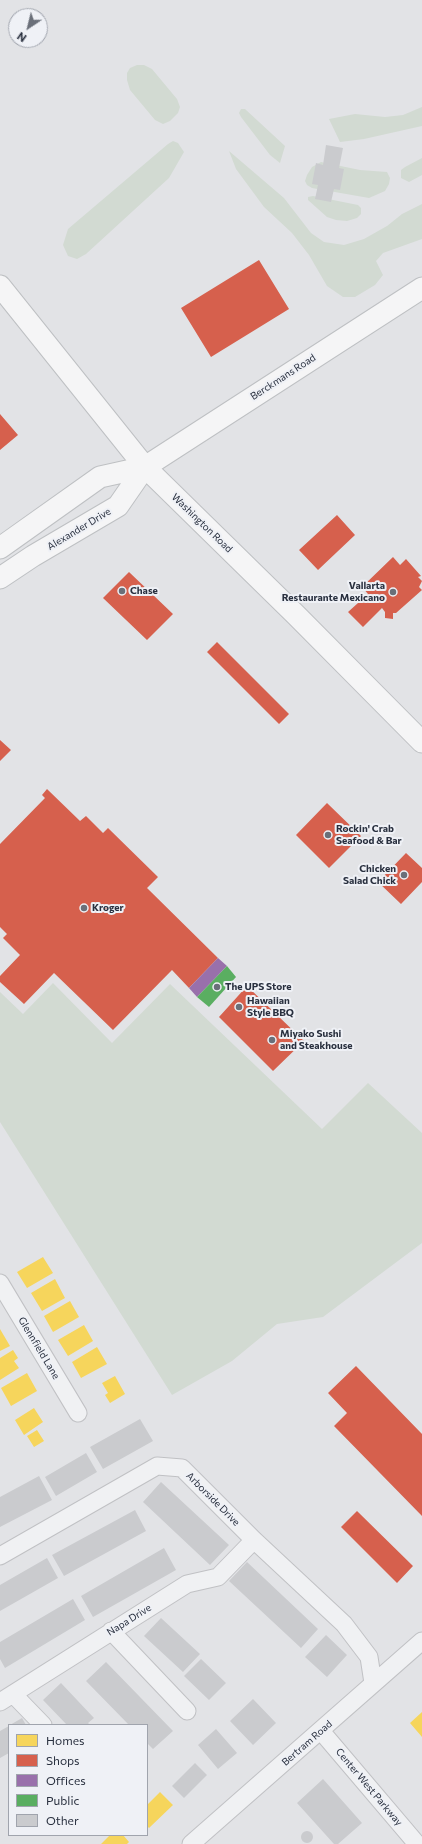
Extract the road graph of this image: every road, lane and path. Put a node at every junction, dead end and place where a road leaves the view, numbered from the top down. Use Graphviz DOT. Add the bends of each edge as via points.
graph roads {
  1 [pos="0,286"];
  2 [pos="422,288"];
  3 [pos="145,466"];
  4 [pos="0,548"];
  5 [pos="0,578"];
  6 [pos="422,742"];
  7 [pos="0,1283"];
  8 [pos="78,1413"];
  9 [pos="254,1540"];
  10 [pos="0,1556"];
  11 [pos="112,1631"];
  12 [pos="422,1641"];
  13 [pos="373,1683"];
  14 [pos="6,1698"];
  15 [pos="187,1711"];
  16 [pos="42,1724"];
  17 [pos="321,1731"];
  18 [pos="191,1844"];
  19 [pos="417,1844"];
  1 -- 3 [label="main road, Washington Road"];
  2 -- 3 [label="main road, Berckmans Road"];
  3 -- 4 [label="main road" via="100,477"];
  3 -- 5 [label="main road, Alexander Drive" via="118,506"];
  3 -- 6 [label="main road, Washington Road"];
  7 -- 8 [label="street, Glennfield Lane"];
  9 -- 10 [label="street, Arborside Drive" via="182,1468 157,1466"];
  9 -- 11 [label="street, Napa Drive" via="218,1577 187,1584"];
  9 -- 13 [label="street, Arborside Drive" via="344,1624 369,1657"];
  11 -- 14 [label="street, Napa Drive"];
  11 -- 15 [label="street"];
  12 -- 13 [label="street, Bertram Road"];
  13 -- 17 [label="street, Bertram Road"];
  14 -- 16 [label="street"];
  17 -- 18 [label="street, Bertram Road"];
  17 -- 19 [label="street, Center West Parkway"];
}
